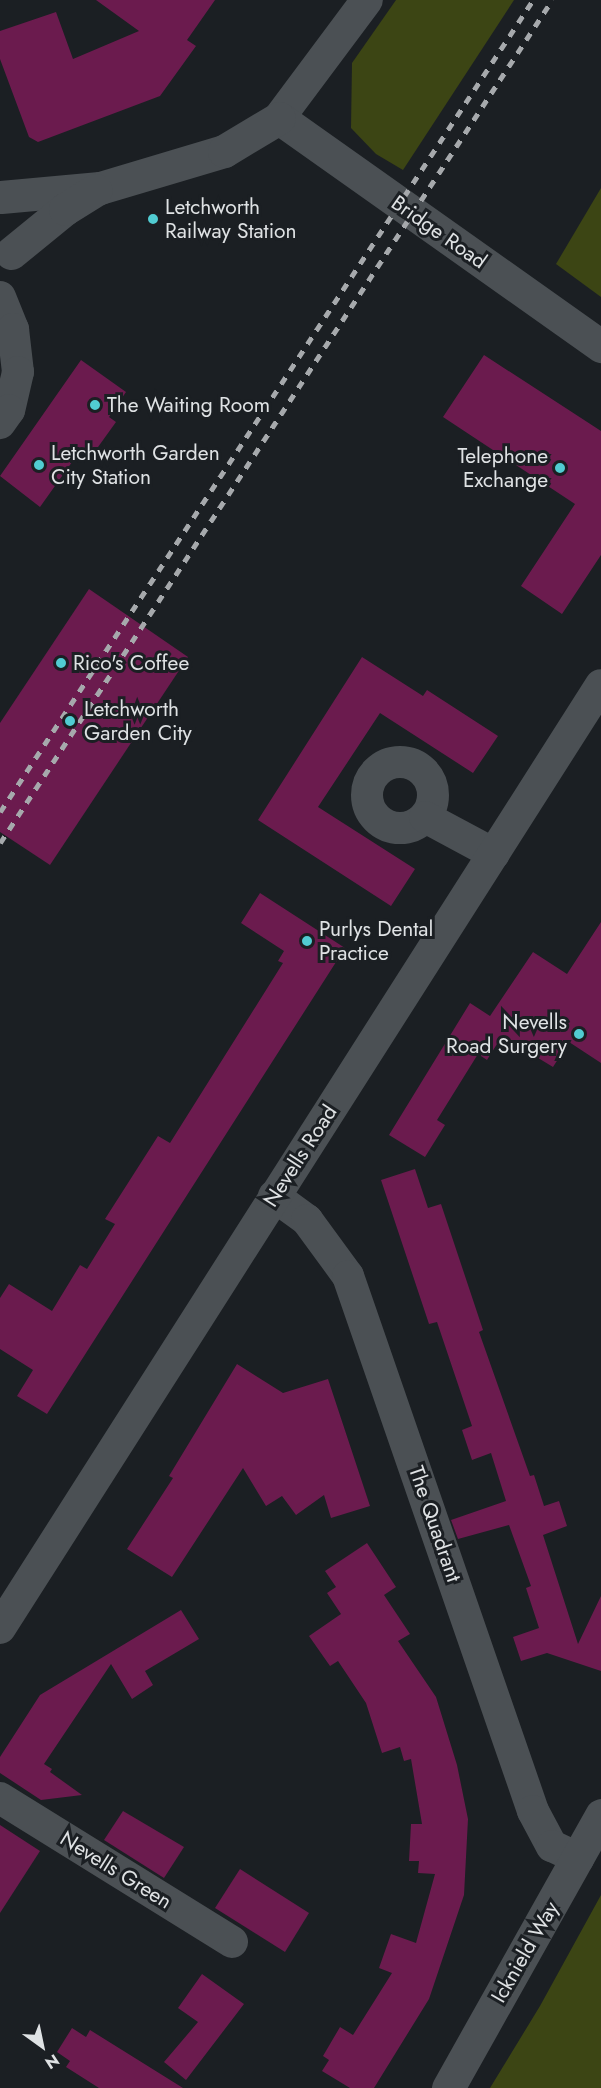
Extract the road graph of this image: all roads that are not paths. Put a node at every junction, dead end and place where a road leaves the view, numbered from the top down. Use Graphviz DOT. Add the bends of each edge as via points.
graph roads {
  1 [pos="367,0"];
  2 [pos="279,118"];
  3 [pos="100,188"];
  4 [pos="1,196"];
  5 [pos="5,259"];
  6 [pos="0,297"];
  7 [pos="601,346"];
  8 [pos="0,423"];
  9 [pos="601,685"];
  10 [pos="424,817"];
  11 [pos="494,854"];
  12 [pos="274,1196"];
  13 [pos="0,1628"];
  14 [pos="0,1798"];
  15 [pos="601,1815"];
  16 [pos="578,1858"];
  17 [pos="232,1942"];
  18 [pos="448,2088"];
  1 -- 2 [label="street"];
  2 -- 3 [label="street" via="243,142"];
  2 -- 7 [label="street, Bridge Road"];
  3 -- 4 [label="street"];
  3 -- 5 [label="street" via="65,209"];
  4 -- 5 [label="street" via="16,224"];
  6 -- 8 [label="street" via="12,329 18,372 9,410"];
  9 -- 11 [label="street, Nevells Road"];
  10 -- 11 [label="street"];
  11 -- 12 [label="street, Nevells Road"];
  12 -- 13 [label="street, Nevells Road"];
  12 -- 16 [label="street, The Quadrant" via="307,1220 348,1276 533,1811 552,1845"];
  14 -- 17 [label="street, Nevells Green"];
  15 -- 16 [label="street, Icknield Way"];
  16 -- 18 [label="street, Icknield Way"];
}
